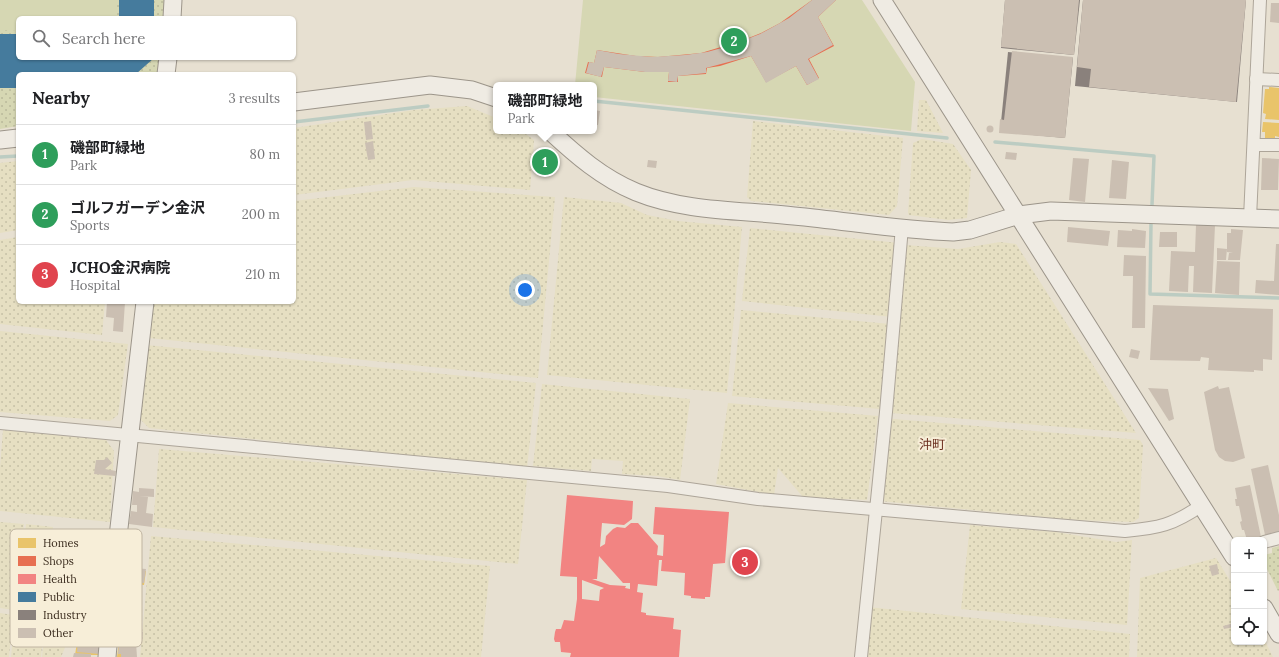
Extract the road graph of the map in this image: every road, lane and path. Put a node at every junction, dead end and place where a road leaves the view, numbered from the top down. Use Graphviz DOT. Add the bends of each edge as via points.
graph roads {
  1 [pos="174,0"];
  2 [pos="882,0"];
  3 [pos="1260,0"];
  4 [pos="172,16"];
  5 [pos="168,60"];
  6 [pos="166,72"];
  7 [pos="1256,79"];
  8 [pos="1279,80"];
  9 [pos="493,97"];
  10 [pos="296,102"];
  11 [pos="553,134"];
  12 [pos="16,138"];
  13 [pos="0,140"];
  14 [pos="1254,145"];
  15 [pos="1279,145"];
  16 [pos="1019,215"];
  17 [pos="1250,218"];
  18 [pos="1279,219"];
  19 [pos="902,227"];
  20 [pos="145,304"];
  21 [pos="0,423"];
  22 [pos="130,435"];
  23 [pos="1202,505"];
  24 [pos="876,509"];
  25 [pos="119,529"];
  26 [pos="1279,538"];
  27 [pos="1267,541"];
  28 [pos="1231,549"];
  29 [pos="1265,609"];
  30 [pos="1279,634"];
  31 [pos="108,647"];
  32 [pos="107,657"];
  33 [pos="861,657"];
  1 -- 4 [label="street"];
  2 -- 16 [label="street"];
  3 -- 7 [label="street"];
  5 -- 6 [label="street"];
  7 -- 8 [label="street"];
  7 -- 14 [label="street"];
  9 -- 10 [label="street" via="472,90 430,86"];
  11 -- 19 [label="street" via="589,166 614,182 659,199 702,208"];
  12 -- 13 [label="street"];
  14 -- 15 [label="street"];
  14 -- 17 [label="street"];
  16 -- 17 [label="street" via="1051,211"];
  16 -- 19 [label="street" via="970,230 942,231"];
  16 -- 23 [label="street"];
  17 -- 18 [label="street"];
  19 -- 24 [label="street"];
  20 -- 22 [label="street"];
  21 -- 22 [label="street"];
  22 -- 24 [label="street" via="668,486 758,499"];
  22 -- 25 [label="street"];
  23 -- 24 [label="street" via="1183,518 1156,528 1125,531"];
  23 -- 28 [label="street"];
  24 -- 33 [label="street"];
  26 -- 27 [label="street"];
  29 -- 30 [label="street"];
  31 -- 32 [label="street"];
}
